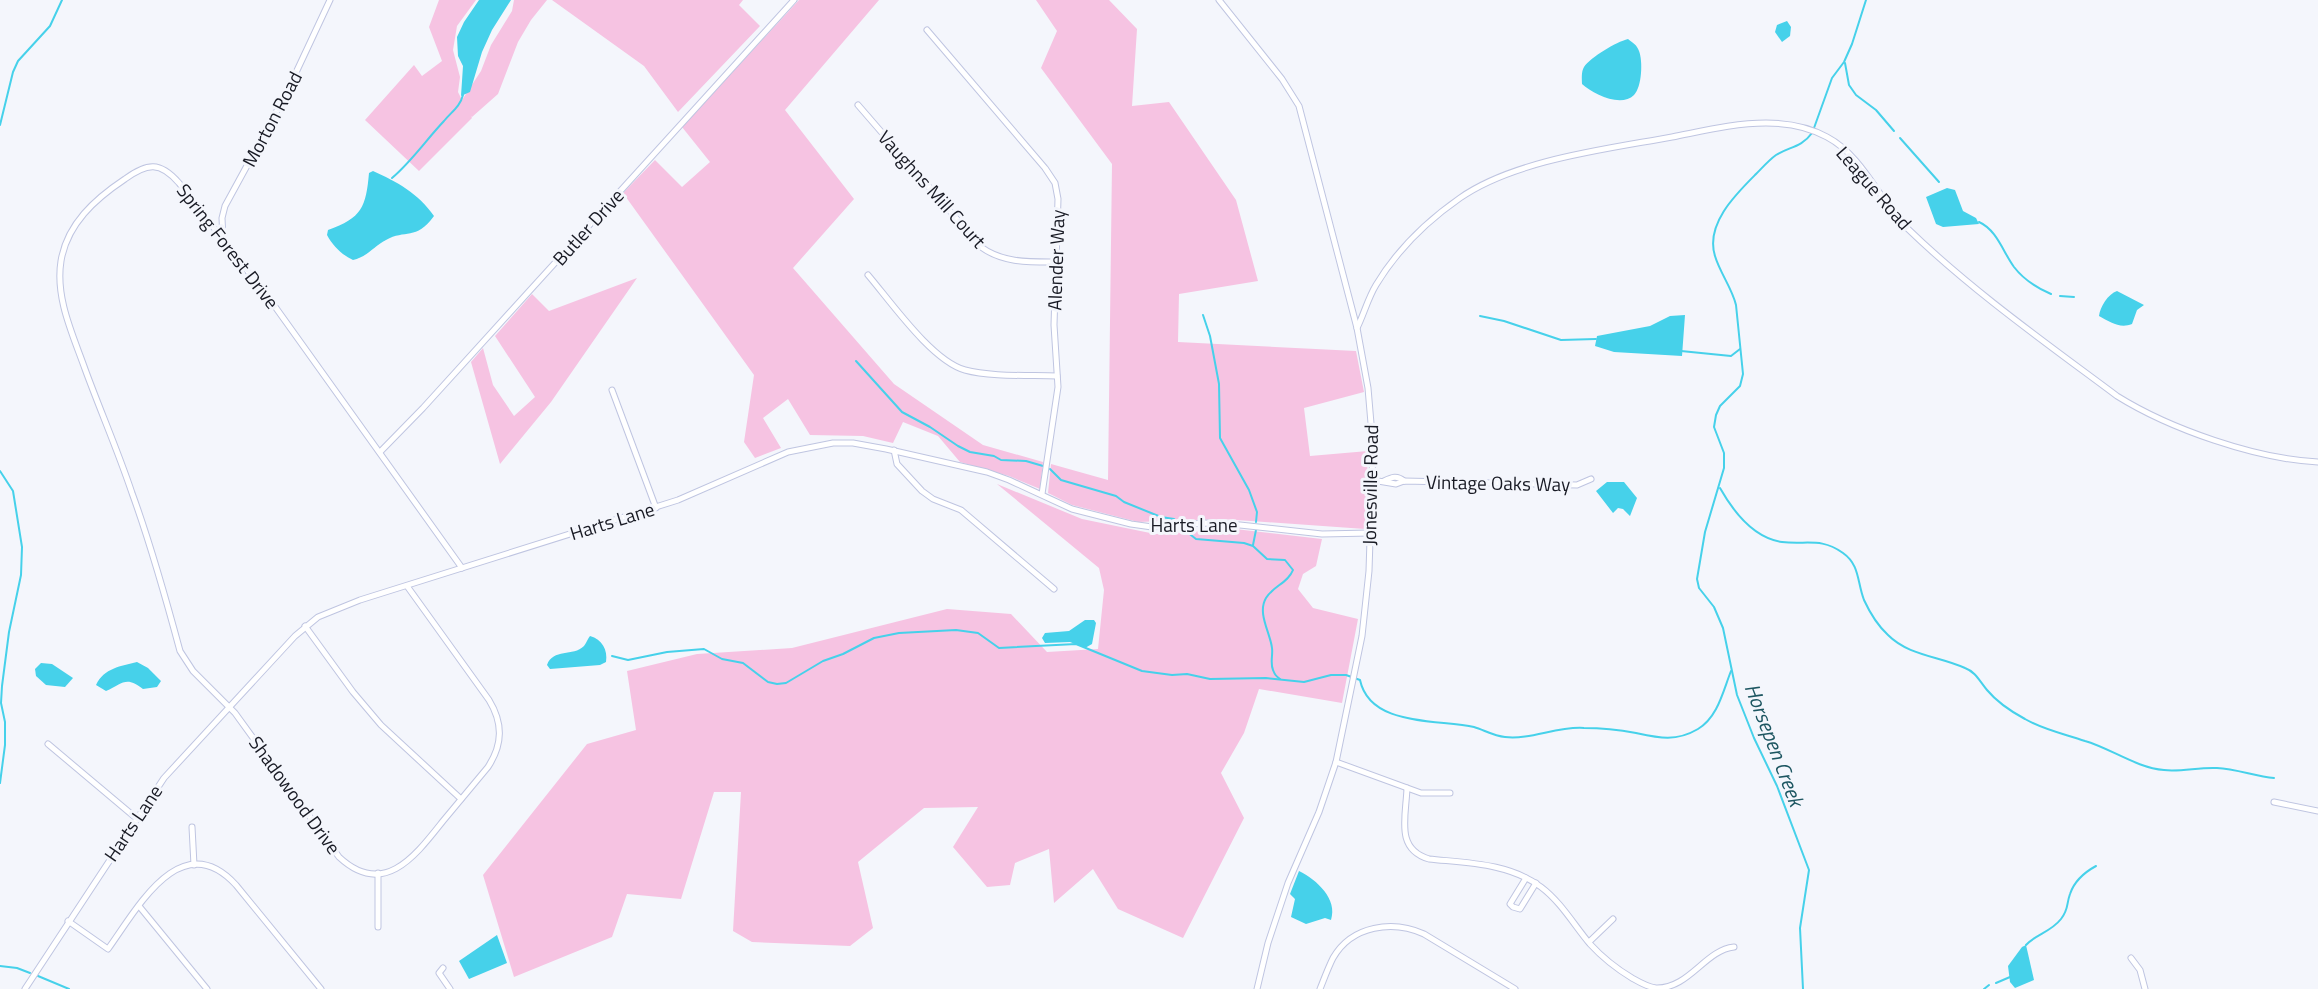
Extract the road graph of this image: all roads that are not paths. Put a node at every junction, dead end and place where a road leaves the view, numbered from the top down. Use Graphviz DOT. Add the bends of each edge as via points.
graph roads {
  1 [pos="330,0"];
  2 [pos="794,0"];
  3 [pos="1219,0"];
  4 [pos="927,30"];
  5 [pos="858,105"];
  6 [pos="223,239"];
  7 [pos="1056,262"];
  8 [pos="868,275"];
  9 [pos="1357,328"];
  10 [pos="1058,376"];
  11 [pos="612,390"];
  12 [pos="894,450"];
  13 [pos="380,452"];
  14 [pos="2318,462"];
  15 [pos="1372,480"];
  16 [pos="1591,480"];
  17 [pos="1042,494"];
  18 [pos="656,508"];
  19 [pos="1370,533"];
  20 [pos="462,568"];
  21 [pos="407,586"];
  22 [pos="1054,589"];
  23 [pos="305,626"];
  24 [pos="229,706"];
  25 [pos="48,744"];
  26 [pos="1336,762"];
  27 [pos="1407,788"];
  28 [pos="1450,793"];
  29 [pos="461,799"];
  30 [pos="2274,802"];
  31 [pos="2318,811"];
  32 [pos="136,818"];
  33 [pos="192,827"];
  34 [pos="194,865"];
  35 [pos="378,873"];
  36 [pos="1526,878"];
  37 [pos="1536,883"];
  38 [pos="139,906"];
  39 [pos="1613,919"];
  40 [pos="68,921"];
  41 [pos="378,927"];
  42 [pos="1589,942"];
  43 [pos="1734,947"];
  44 [pos="2132,958"];
  45 [pos="443,968"];
  46 [pos="1681,982"];
  47 [pos="25,989"];
  48 [pos="207,989"];
  49 [pos="321,989"];
  50 [pos="450,989"];
  51 [pos="1257,989"];
  52 [pos="1321,989"];
  53 [pos="1515,989"];
  54 [pos="1687,989"];
  55 [pos="2145,989"];
  1 -- 6 [label="street, Morton Road" via="285,96 225,206"];
  2 -- 13 [label="street, Butler Drive"];
  3 -- 9 [label="street, Jonesville Road" via="1298,106"];
  4 -- 7 [label="street, Alender Way" via="1052,178 1058,199"];
  5 -- 7 [label="street, Vaughns Mill Court" via="981,247 1007,259"];
  6 -- 13 [label="street, Spring Forest Drive"];
  6 -- 24 [label="street, Spring Forest Drive" via="174,177 160,167 145,168 119,183 80,217 61,258 60,280 70,328 139,514 180,652"];
  7 -- 10 [label="street, Alender Way"];
  8 -- 10 [label="street" via="950,364 972,372"];
  9 -- 14 [label="street, League Road" via="1377,284 1410,240 1454,202 1489,181 1576,156 1723,128 1765,123 1805,128 1847,152 1897,218 1952,268 2117,396 2185,429 2274,457"];
  9 -- 15 [label="street, Jonesville Road" via="1371,412"];
  10 -- 17 [label="street, Alender Way"];
  11 -- 18 [label="street"];
  12 -- 17 [label="street, Harts Lane" via="987,472"];
  12 -- 18 [label="street, Harts Lane" via="844,443 801,448"];
  12 -- 22 [label="street" via="897,464 922,491 961,510"];
  13 -- 20 [label="street, Spring Forest Drive"];
  15 -- 16 [label="street, Vintage Oaks Way" via="1577,485"];
  15 -- 19 [label="street, Jonesville Road"];
  17 -- 19 [label="street, Harts Lane" via="1085,513 1144,526 1217,524 1322,534"];
  18 -- 20 [label="street, Harts Lane"];
  19 -- 26 [label="street, Jonesville Road" via="1367,605"];
  20 -- 21 [label="street, Harts Lane"];
  21 -- 23 [label="street, Harts Lane" via="335,609"];
  21 -- 29 [label="street" via="499,720 495,755"];
  23 -- 24 [label="street, Harts Lane"];
  23 -- 29 [label="street" via="381,725"];
  24 -- 32 [label="street, Harts Lane" via="164,778"];
  24 -- 35 [label="street, Shadowood Drive" via="339,857 360,870"];
  25 -- 32 [label="street"];
  26 -- 27 [label="street"];
  26 -- 51 [label="street, Jonesville Road" via="1285,891"];
  27 -- 28 [label="street"];
  27 -- 36 [label="street" via="1405,837 1419,856 1501,867"];
  29 -- 35 [label="street" via="413,858 400,868"];
  30 -- 31 [label="street"];
  32 -- 40 [label="street, Harts Lane"];
  33 -- 34 [label="street"];
  34 -- 38 [label="street" via="167,874"];
  34 -- 49 [label="street" via="214,868 231,879"];
  35 -- 41 [label="street"];
  36 -- 37 [label="street"];
  36 -- 37 [label="street" via="1514,894 1513,907 1520,908"];
  37 -- 42 [label="street"];
  38 -- 40 [label="street" via="108,948"];
  38 -- 48 [label="street"];
  39 -- 42 [label="street"];
  40 -- 47 [label="street, Harts Lane"];
  42 -- 46 [label="street" via="1642,984 1656,988"];
  43 -- 46 [label="street" via="1725,948"];
  44 -- 55 [label="street"];
  45 -- 50 [label="street" via="439,973"];
  46 -- 54 [label="street"];
  52 -- 53 [label="street" via="1338,950 1359,934 1389,925 1424,934"];
}
